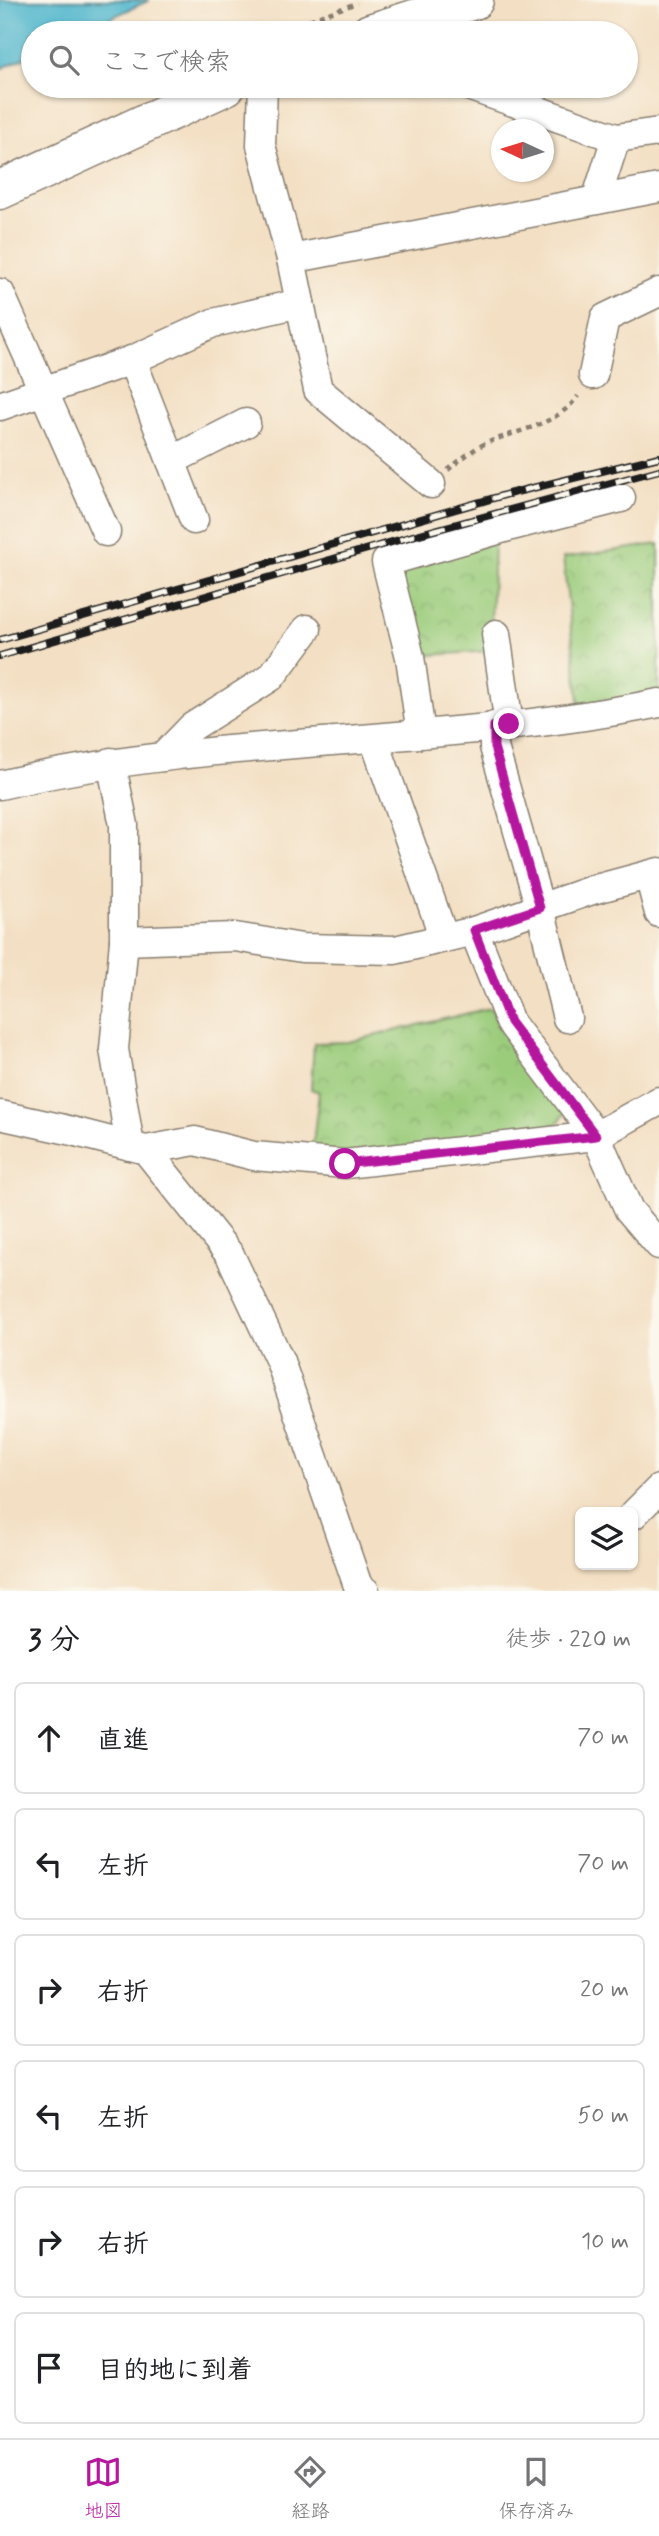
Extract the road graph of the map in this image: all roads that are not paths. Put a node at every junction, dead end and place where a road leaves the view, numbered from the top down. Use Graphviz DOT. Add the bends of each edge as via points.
graph roads {
  1 [pos="474,0"];
  2 [pos="408,21"];
  3 [pos="200,98"];
  4 [pos="263,98"];
  5 [pos="502,98"];
  6 [pos="659,132"];
  7 [pos="616,138"];
  8 [pos="659,188"];
  9 [pos="0,190"];
  10 [pos="596,200"];
  11 [pos="291,259"];
  12 [pos="659,292"];
  13 [pos="0,293"];
  14 [pos="300,303"];
  15 [pos="132,360"];
  16 [pos="593,375"];
  17 [pos="44,391"];
  18 [pos="0,405"];
  19 [pos="246,423"];
  20 [pos="171,461"];
  21 [pos="431,484"];
  22 [pos="621,498"];
  23 [pos="194,520"];
  24 [pos="106,532"];
  25 [pos="307,629"];
  26 [pos="496,634"];
  27 [pos="659,703"];
  28 [pos="501,725"];
  29 [pos="421,734"];
  30 [pos="374,738"];
  31 [pos="163,757"];
  32 [pos="111,762"];
  33 [pos="0,785"];
  34 [pos="654,874"];
  35 [pos="540,908"];
  36 [pos="659,913"];
  37 [pos="474,930"];
  38 [pos="444,938"];
  39 [pos="124,941"];
  40 [pos="567,1018"];
  41 [pos="659,1101"];
  42 [pos="0,1115"];
  43 [pos="596,1136"];
  44 [pos="138,1148"];
  45 [pos="659,1245"];
  46 [pos="659,1489"];
  47 [pos="638,1510"];
  48 [pos="365,1591"];
  1 -- 2 [label="street"];
  3 -- 9 [label="street"];
  4 -- 11 [label="street" via="261,145"];
  5 -- 7 [label="street"];
  6 -- 7 [label="street"];
  7 -- 10 [label="street"];
  8 -- 10 [label="street"];
  10 -- 11 [label="street"];
  11 -- 14 [label="street"];
  12 -- 16 [label="street" via="605,318"];
  13 -- 17 [label="street"];
  14 -- 15 [label="street" via="213,323"];
  14 -- 21 [label="street" via="318,390"];
  15 -- 17 [label="street"];
  15 -- 20 [label="street"];
  17 -- 18 [label="street"];
  17 -- 24 [label="street"];
  19 -- 20 [label="street"];
  20 -- 23 [label="street"];
  22 -- 29 [label="street" via="386,562 410,657"];
  25 -- 31 [label="street" via="271,677 192,727"];
  26 -- 28 [label="street"];
  27 -- 28 [label="street"];
  28 -- 29 [label="street"];
  28 -- 35 [label="street" via="494,747"];
  29 -- 30 [label="street"];
  30 -- 31 [label="street"];
  30 -- 38 [label="street"];
  31 -- 32 [label="street"];
  32 -- 33 [label="street"];
  32 -- 39 [label="street" via="124,825"];
  34 -- 35 [label="street"];
  34 -- 36 [label="street"];
  35 -- 37 [label="street"];
  35 -- 40 [label="street"];
  37 -- 38 [label="street"];
  37 -- 43 [label="street" via="510,1022"];
  38 -- 39 [label="street" via="396,950 302,948 235,937"];
  39 -- 44 [label="street" via="114,1049"];
  41 -- 43 [label="street"];
  42 -- 44 [label="street"];
  43 -- 44 [label="street" via="345,1164 254,1156 195,1141"];
  43 -- 45 [label="street" via="629,1210"];
  44 -- 48 [label="street" via="230,1255 280,1361 358,1586"];
  46 -- 47 [label="street"];
}
